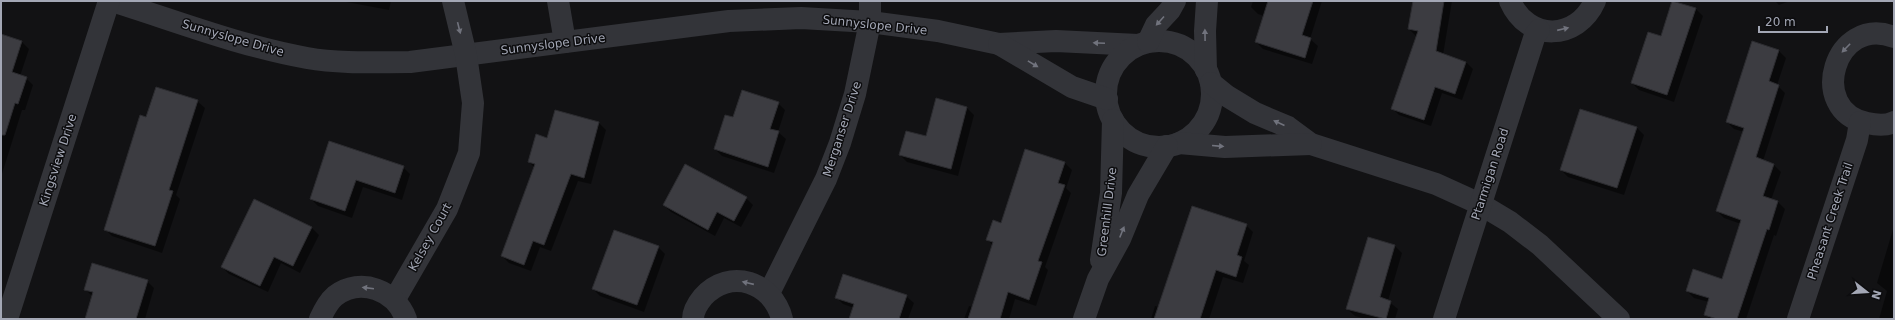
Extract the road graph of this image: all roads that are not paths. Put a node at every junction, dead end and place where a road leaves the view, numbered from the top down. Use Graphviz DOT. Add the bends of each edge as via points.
graph roads {
  1 [pos="109,1"];
  2 [pos="112,1"];
  3 [pos="453,1"];
  4 [pos="558,1"];
  5 [pos="1175,1"];
  6 [pos="1207,1"];
  7 [pos="1510,1"];
  8 [pos="1595,1"];
  9 [pos="870,11"];
  10 [pos="1538,30"];
  11 [pos="1894,37"];
  12 [pos="565,42"];
  13 [pos="1143,43"];
  14 [pos="1000,44"];
  15 [pos="466,55"];
  16 [pos="1209,76"];
  17 [pos="1107,99"];
  18 [pos="1113,120"];
  19 [pos="1860,122"];
  20 [pos="1894,122"];
  21 [pos="1173,144"];
  22 [pos="1311,144"];
  23 [pos="1480,204"];
  24 [pos="1098,279"];
  25 [pos="769,293"];
  26 [pos="394,299"];
  27 [pos="7,319"];
  28 [pos="320,319"];
  29 [pos="406,319"];
  30 [pos="692,319"];
  31 [pos="782,319"];
  32 [pos="1084,319"];
  33 [pos="1444,319"];
  34 [pos="1619,319"];
  35 [pos="1798,319"];
  1 -- 27 [label="street, Kingsview Drive"];
  2 -- 15 [label="street, Sunnyslope Drive" via="263,49 309,58 368,63 410,62"];
  3 -- 15 [label="street, Kelsey Court, one-way"];
  4 -- 12 [label="street"];
  5 -- 13 [label="street, one-way"];
  16 -- 6 [label="street, one-way" via="1205,31"];
  7 -- 10 [label="street" via="1525,23"];
  10 -- 8 [label="street, one-way" via="1553,32 1568,29 1581,22 1591,11"];
  9 -- 12 [label="street, Sunnyslope Drive" via="801,18 729,21"];
  9 -- 14 [label="street, Sunnyslope Drive" via="938,31"];
  9 -- 25 [label="street, Merganser Drive" via="855,94 834,157"];
  10 -- 23 [label="street, Ptarmigan Road"];
  11 -- 19 [label="street, one-way" via="1872,34 1858,38 1846,47 1837,59 1832,74 1833,89 1838,103"];
  12 -- 15 [label="street, Sunnyslope Drive"];
  13 -- 14 [label="street, Sunnyslope Drive, one-way" via="1056,41"];
  13 -- 16 [label="street" via="1162,41 1176,43 1188,49 1199,58"];
  13 -- 17 [label="street" via="1125,53 1115,64 1108,77"];
  14 -- 17 [label="street, Sunnyslope Drive, one-way" via="1072,87"];
  15 -- 26 [label="street, Kelsey Court" via="473,104 469,153 447,209"];
  16 -- 21 [label="street" via="1212,98 1209,113 1201,126 1190,136"];
  22 -- 16 [label="street, one-way" via="1288,127 1255,113 1227,96"];
  17 -- 18 [label="street"];
  18 -- 21 [label="street" via="1121,131 1135,141 1150,146"];
  18 -- 24 [label="street, Greenhill Drive" via="1112,193"];
  19 -- 20 [label="street" via="1875,125"];
  19 -- 35 [label="street, Pheasant Creek Trail" via="1857,140"];
  21 -- 22 [label="street, one-way" via="1225,147"];
  24 -- 21 [label="street, Greenhill Drive, one-way" via="1120,239 1138,195"];
  22 -- 23 [label="street" via="1436,184"];
  23 -- 33 [label="street, Ptarmigan Road"];
  23 -- 34 [label="street" via="1510,222 1540,245"];
  24 -- 32 [label="street, Greenhill Drive"];
  25 -- 30 [label="street, one-way" via="755,284 740,281 724,283 710,290 699,302"];
  25 -- 31 [label="street"];
  26 -- 28 [label="street, one-way" via="381,290 366,287 350,288 336,296 325,307"];
  26 -- 29 [label="street" via="403,310"];
}
